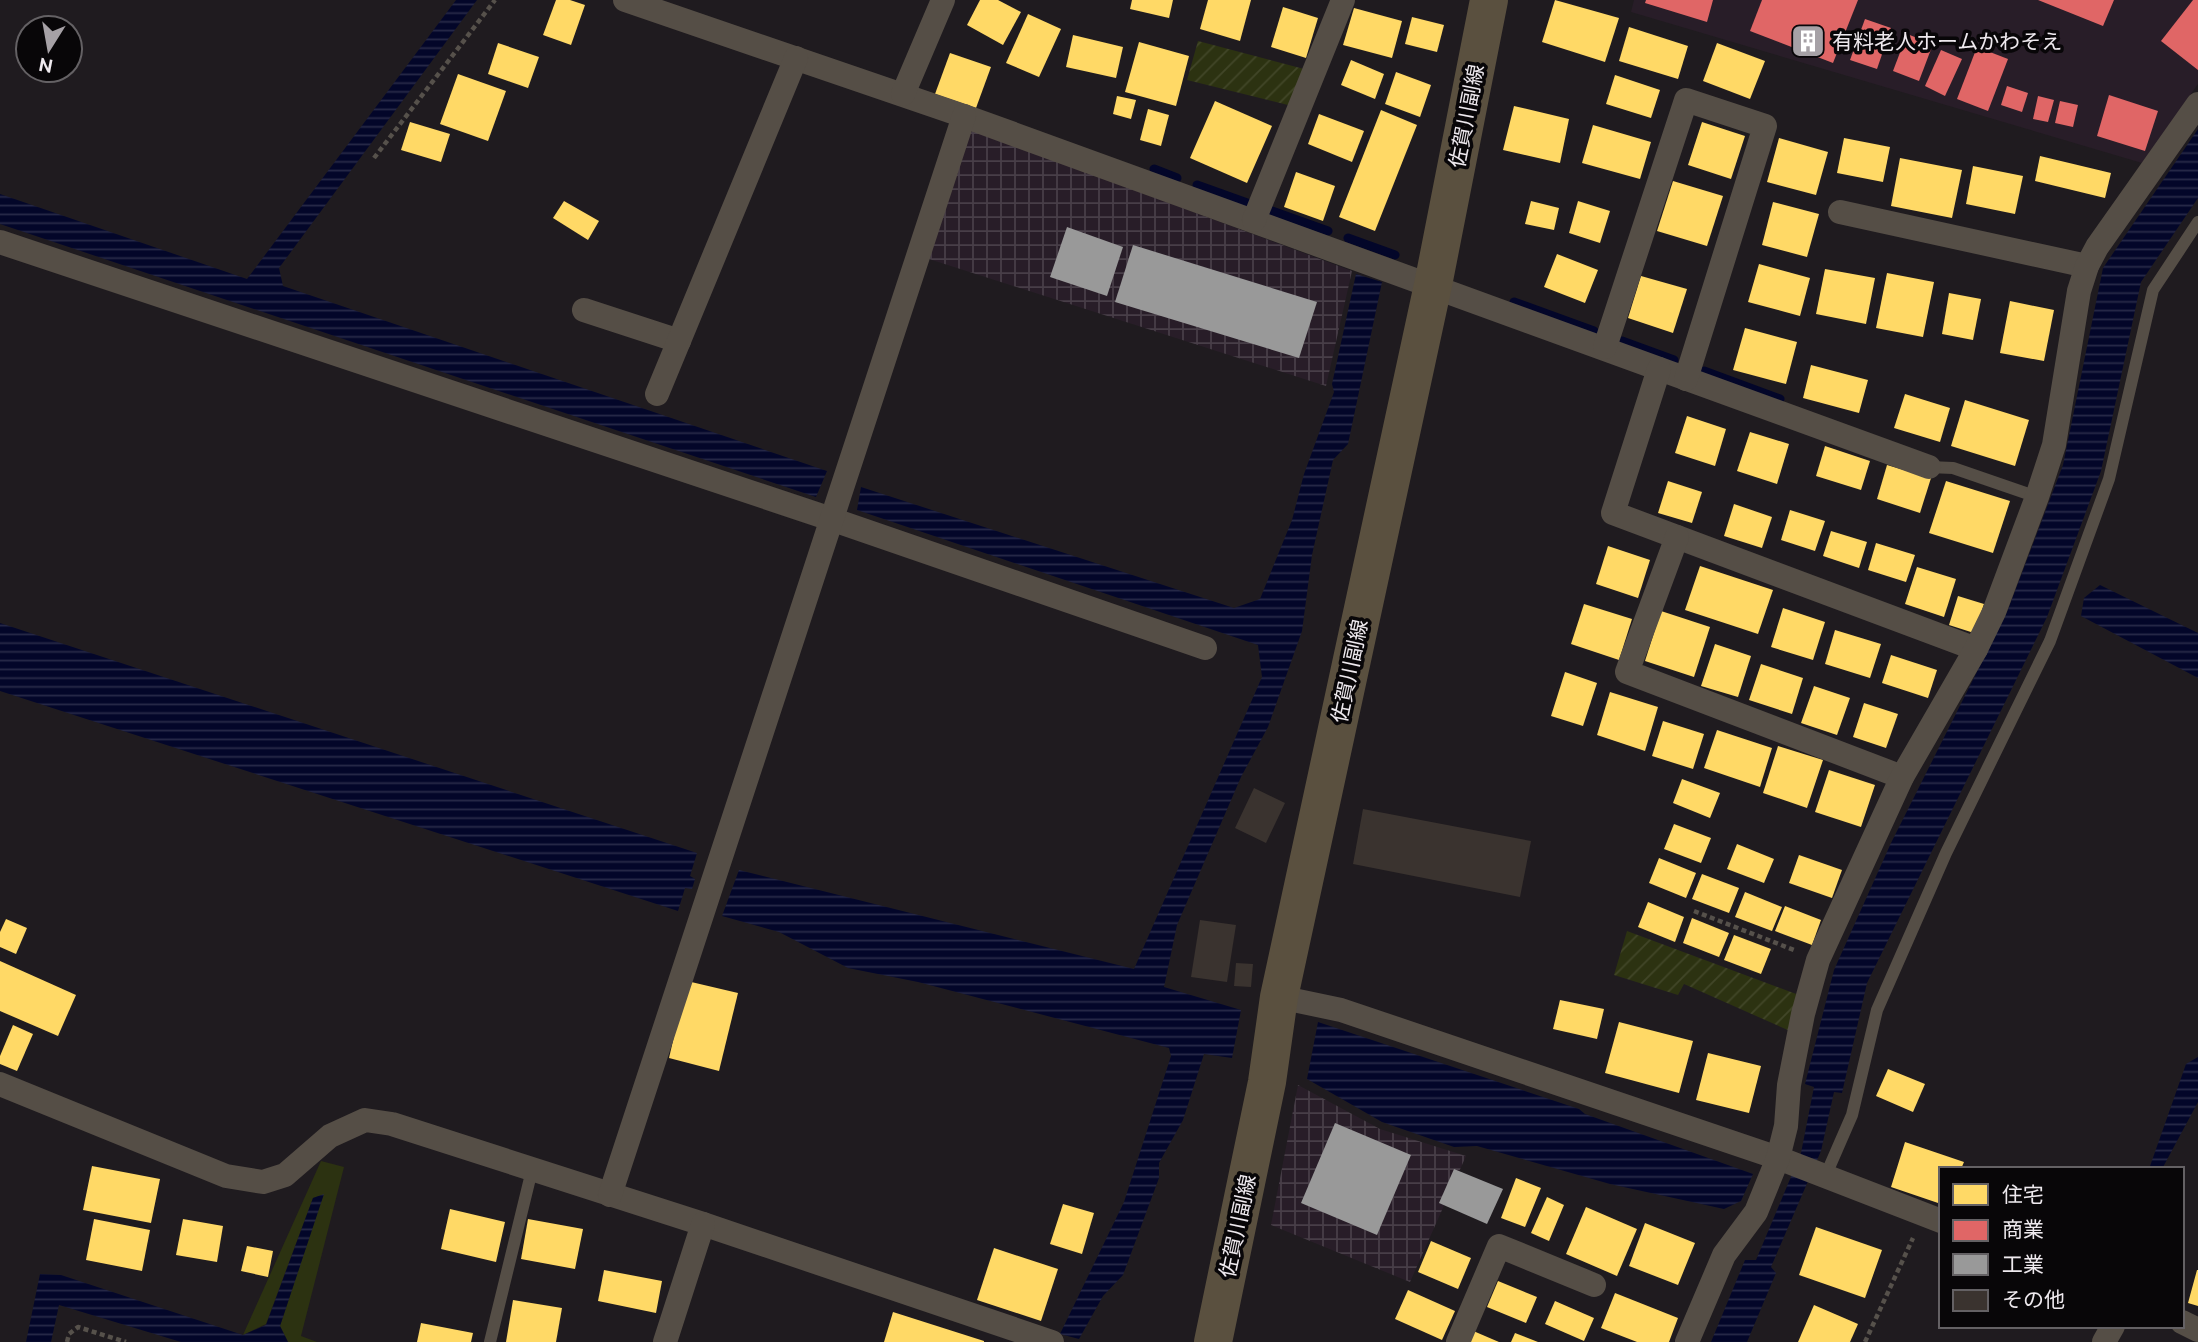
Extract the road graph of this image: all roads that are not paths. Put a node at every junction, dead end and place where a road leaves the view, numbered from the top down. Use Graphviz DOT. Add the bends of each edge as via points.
graph roads {
  1 [pos="625,0"];
  2 [pos="943,0"];
  3 [pos="1343,0"];
  4 [pos="1489,0"];
  5 [pos="796,58"];
  6 [pos="903,94"];
  7 [pos="2198,104"];
  8 [pos="964,116"];
  9 [pos="1840,212"];
  10 [pos="1254,220"];
  11 [pos="2198,222"];
  12 [pos="0,242"];
  13 [pos="2087,266"];
  14 [pos="1433,285"];
  15 [pos="584,310"];
  16 [pos="679,341"];
  17 [pos="1605,347"];
  18 [pos="1659,369"];
  19 [pos="1686,379"];
  20 [pos="657,394"];
  21 [pos="1929,467"];
  22 [pos="2037,498"];
  23 [pos="831,519"];
  24 [pos="1677,537"];
  25 [pos="1205,648"];
  26 [pos="1976,649"];
  27 [pos="1902,778"];
  28 [pos="1279,997"];
  29 [pos="0,1084"];
  30 [pos="1781,1160"];
  31 [pos="532,1170"];
  32 [pos="1821,1175"];
  33 [pos="610,1195"];
  34 [pos="1932,1218"];
  35 [pos="703,1224"];
  36 [pos="1594,1285"];
  37 [pos="490,1342"];
  38 [pos="665,1342"];
  39 [pos="1052,1342"];
  40 [pos="1213,1342"];
  41 [pos="1458,1342"];
  42 [pos="1687,1342"];
  1 -- 5 [label="street"];
  2 -- 6 [label="street"];
  3 -- 10 [label="street"];
  4 -- 14 [label="main road, 佐賀川副線"];
  5 -- 6 [label="street"];
  5 -- 16 [label="street"];
  6 -- 8 [label="street"];
  7 -- 13 [label="street"];
  8 -- 10 [label="street"];
  8 -- 23 [label="street"];
  9 -- 13 [label="street"];
  10 -- 14 [label="street"];
  11 -- 32 [label="lane" via="2153,290 2109,479 2050,642 1946,853 1877,1010 1852,1115"];
  12 -- 23 [label="street"];
  13 -- 22 [label="street" via="2054,445"];
  14 -- 17 [label="street"];
  14 -- 28 [label="main road, 佐賀川副線"];
  15 -- 16 [label="street"];
  16 -- 20 [label="street"];
  17 -- 18 [label="street"];
  17 -- 19 [label="street" via="1686,100 1765,127"];
  18 -- 19 [label="street"];
  18 -- 24 [label="street" via="1613,513"];
  19 -- 21 [label="street"];
  21 -- 22 [label="lane" via="1953,468"];
  22 -- 26 [label="street"];
  23 -- 25 [label="street"];
  23 -- 33 [label="street"];
  24 -- 26 [label="street"];
  24 -- 27 [label="street" via="1627,672"];
  26 -- 27 [label="street"];
  27 -- 30 [label="street" via="1818,960 1788,1085"];
  28 -- 30 [label="street" via="1340,1010"];
  28 -- 40 [label="main road, 佐賀川副線" via="1267,1082"];
  29 -- 31 [label="street" via="226,1176 263,1182 285,1175 330,1136 365,1120 392,1124"];
  30 -- 32 [label="street"];
  30 -- 42 [label="street" via="1756,1212 1724,1255"];
  31 -- 33 [label="street"];
  31 -- 37 [label="lane"];
  32 -- 34 [label="street"];
  33 -- 35 [label="street"];
  35 -- 38 [label="street"];
  35 -- 39 [label="street"];
  36 -- 41 [label="street" via="1499,1246"];
}
